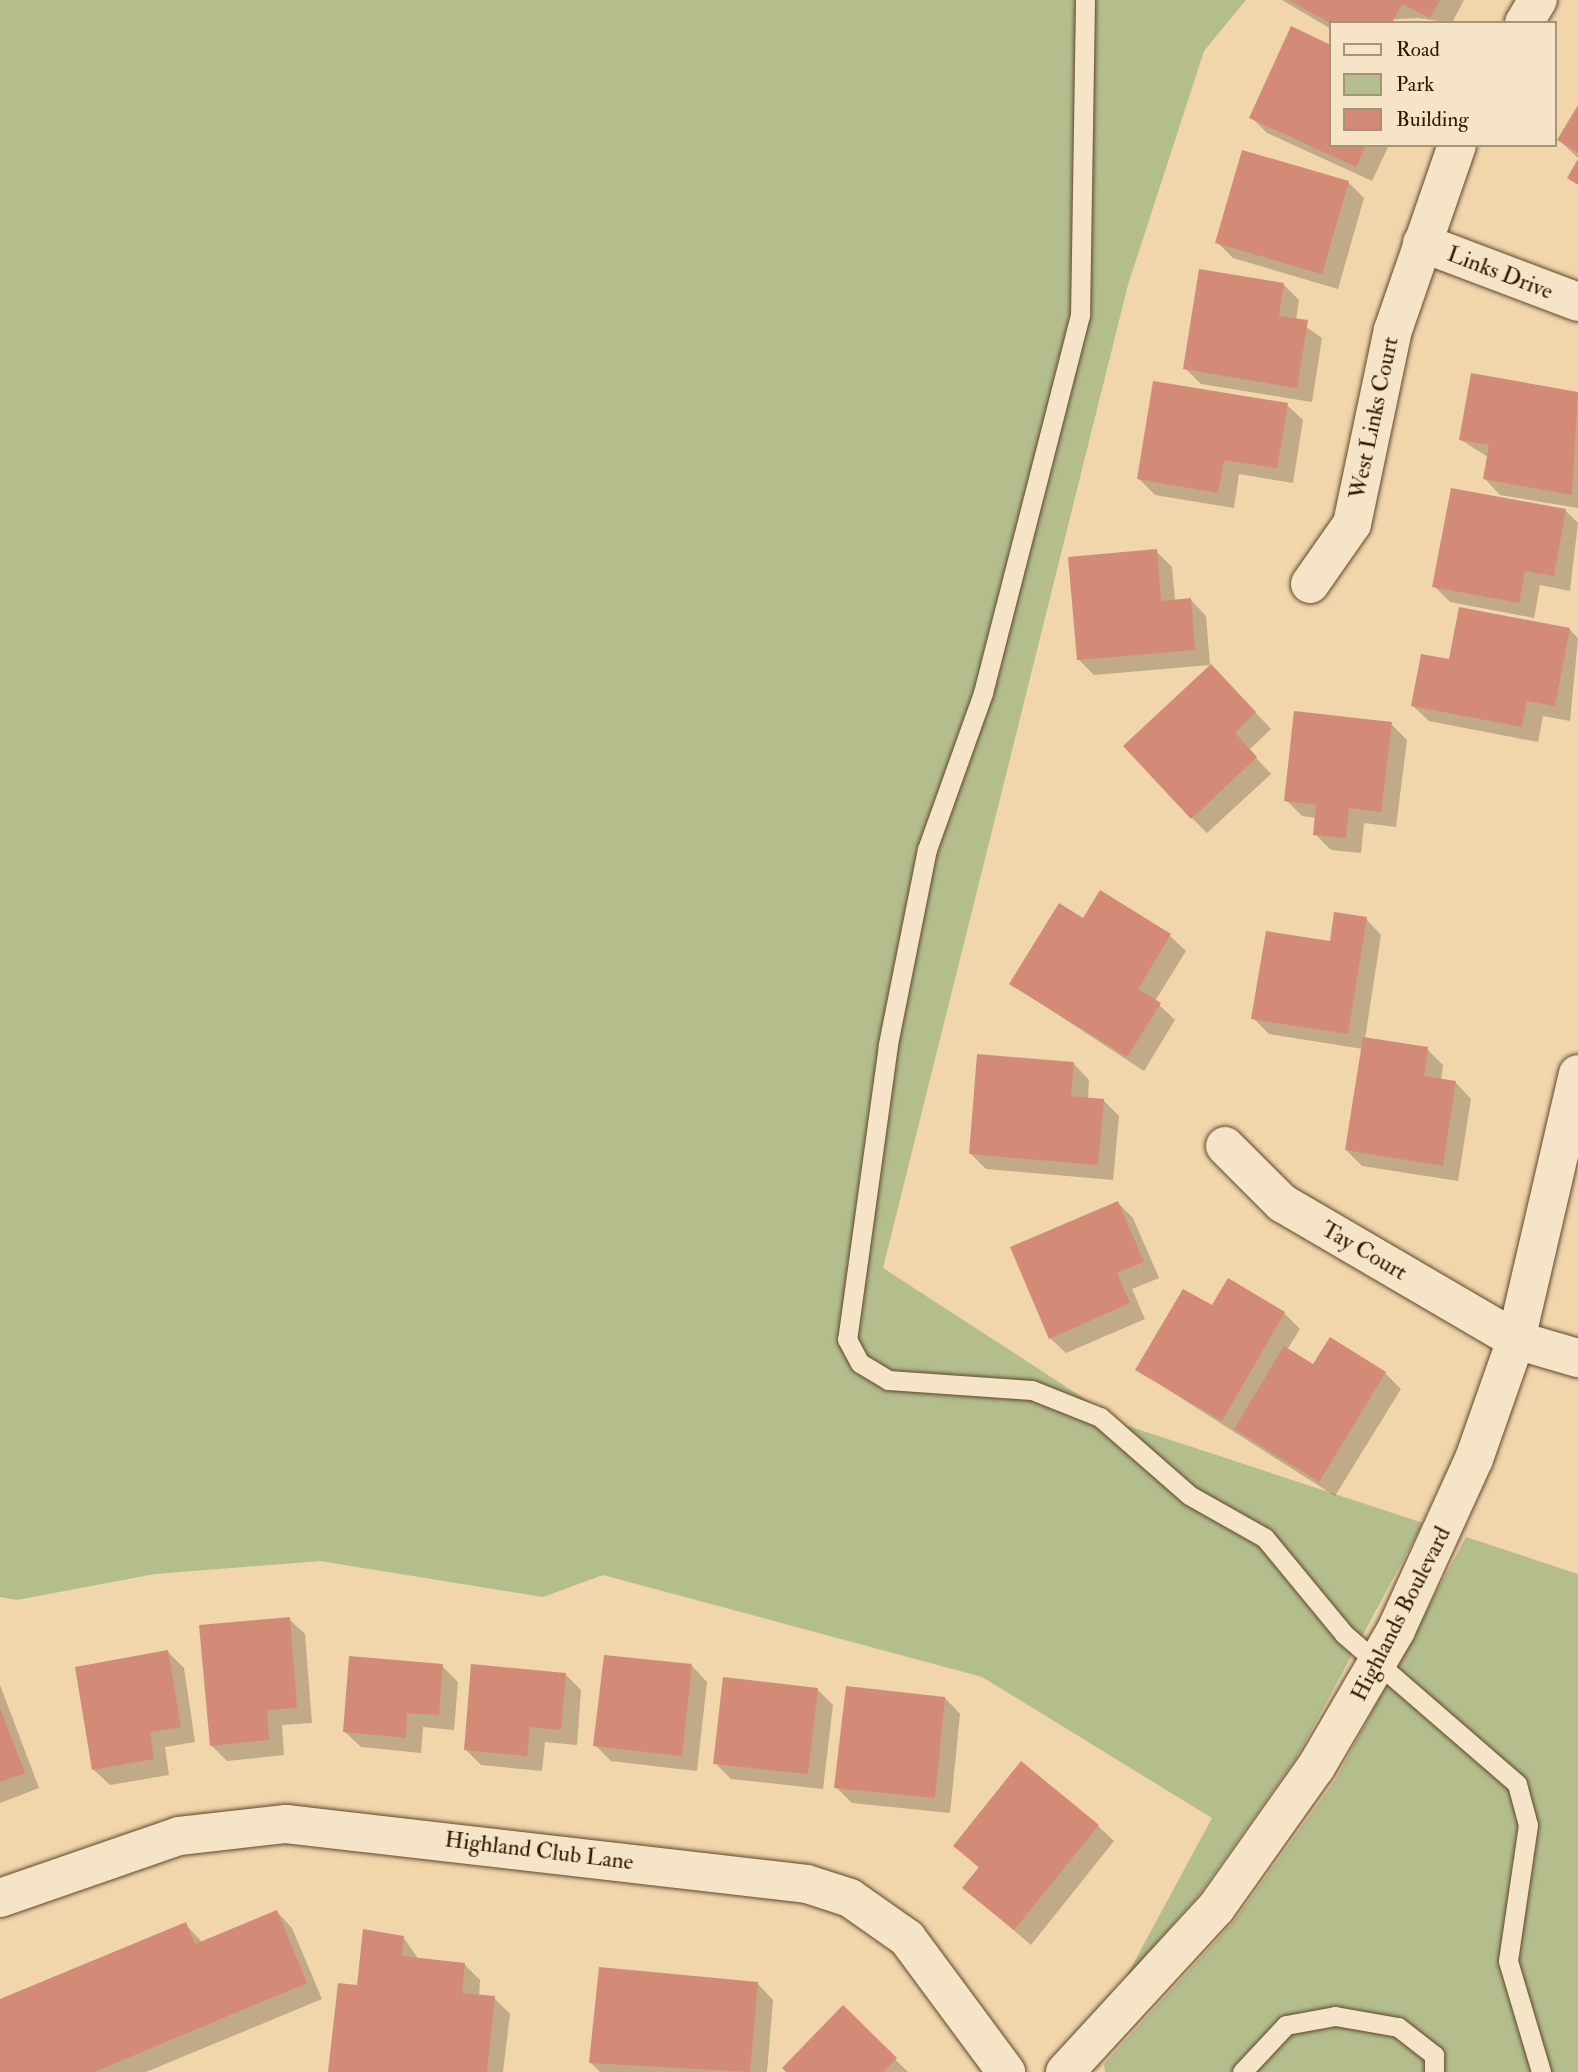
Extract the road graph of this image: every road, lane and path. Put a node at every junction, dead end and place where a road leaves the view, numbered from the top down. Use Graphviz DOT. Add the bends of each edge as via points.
graph roads {
  1 [pos="1085,0"];
  2 [pos="1538,0"];
  3 [pos="1525,21"];
  4 [pos="1456,147"];
  5 [pos="1422,243"];
  6 [pos="1578,302"];
  7 [pos="1310,584"];
  8 [pos="1578,1074"];
  9 [pos="1225,1146"];
  10 [pos="1516,1340"];
  11 [pos="1578,1358"];
  12 [pos="1378,1662"];
  13 [pos="0,1898"];
  14 [pos="1006,2072"];
  15 [pos="1065,2072"];
  16 [pos="1242,2072"];
  17 [pos="1434,2072"];
  18 [pos="1541,2072"];
  1 -- 12 [label="lane" via="1080,315 983,693 927,849 888,1045 847,1339 860,1363 888,1380 1032,1390 1100,1417 1189,1495 1265,1538 1322,1611"];
  2 -- 3 [label="street"];
  4 -- 5 [label="street, West Links Court"];
  5 -- 6 [label="street, Links Drive"];
  5 -- 7 [label="street, West Links Court" via="1393,330 1352,524"];
  8 -- 10 [label="street, Highlands Boulevard"];
  9 -- 10 [label="street, Tay Court" via="1282,1203"];
  10 -- 11 [label="street, Tay Court"];
  10 -- 12 [label="street, Highlands Boulevard" via="1445,1530"];
  12 -- 15 [label="street, Highlands Boulevard" via="1316,1768 1216,1908"];
  12 -- 18 [label="lane" via="1517,1784 1526,1800 1528,1825 1508,1961"];
  13 -- 14 [label="street, Highland Club Lane" via="178,1836 286,1824 807,1884 850,1898 907,1938"];
  16 -- 17 [label="lane" via="1286,2025 1335,2016 1398,2027 1434,2055"];
}
